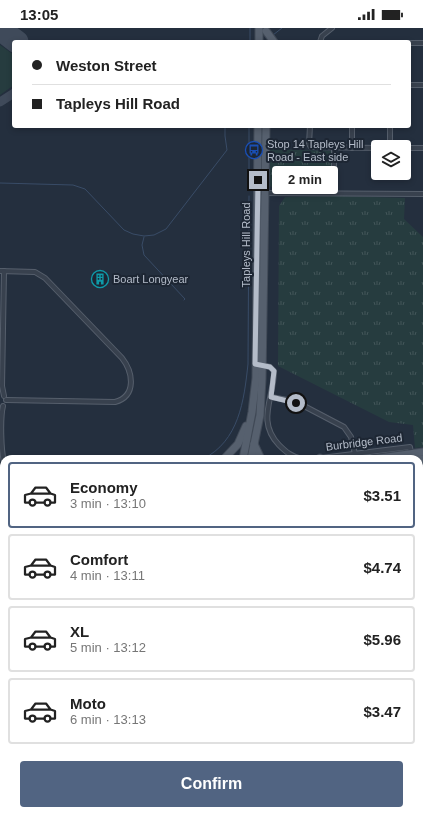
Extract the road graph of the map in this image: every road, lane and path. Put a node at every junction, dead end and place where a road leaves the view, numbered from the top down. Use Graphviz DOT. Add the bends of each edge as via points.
graph roads {
  1 [pos="332,28"];
  2 [pos="264,29"];
  3 [pos="260,40"];
  4 [pos="266,40"];
  5 [pos="272,40"];
  6 [pos="321,40"];
  7 [pos="411,43"];
  8 [pos="423,43"];
  9 [pos="411,85"];
  10 [pos="423,85"];
  11 [pos="258,128"];
  12 [pos="266,128"];
  13 [pos="310,128"];
  14 [pos="352,128"];
  15 [pos="390,128"];
  16 [pos="390,140"];
  17 [pos="334,148"];
  18 [pos="352,148"];
  19 [pos="371,148"];
  20 [pos="411,148"];
  21 [pos="423,148"];
  22 [pos="261,193"];
  23 [pos="334,193"];
  24 [pos="423,194"];
  25 [pos="2,271"];
  26 [pos="259,365"];
  27 [pos="3,396"];
  28 [pos="271,397"];
  29 [pos="2,406"];
  30 [pos="252,412"];
  31 [pos="254,444"];
  32 [pos="423,452"];
  33 [pos="355,454"];
  34 [pos="411,454"];
  35 [pos="3,455"];
  36 [pos="228,455"];
  37 [pos="244,455"];
  38 [pos="252,455"];
  39 [pos="259,455"];
  40 [pos="293,455"];
  41 [pos="348,455"];
  42 [pos="406,455"];
  1 -- 6 [label="street"];
  2 -- 3 [label="main road"];
  2 -- 4 [label="main road"];
  2 -- 5 [label="main road"];
  7 -- 8 [label="street"];
  9 -- 10 [label="street"];
  11 -- 22 [label="main road, Tapleys Hill Road"];
  12 -- 22 [label="main road, Tapleys Hill Road"];
  13 -- 17 [label="street" via="311,147"];
  14 -- 18 [label="street"];
  15 -- 16 [label="street"];
  17 -- 18 [label="street"];
  17 -- 23 [label="street"];
  18 -- 19 [label="street"];
  20 -- 21 [label="street"];
  22 -- 23 [label="street"];
  22 -- 26 [label="main road, Tapleys Hill Road"];
  23 -- 24 [label="street"];
  25 -- 27 [label="street"];
  25 -- 27 [label="street" via="40,274 127,364 130,372 130,390 124,399 115,402"];
  26 -- 28 [label="street" via="273,368"];
  26 -- 30 [label="main road, Tapleys Hill Road"];
  26 -- 31 [label="main road, Tapleys Hill Road" via="260,415"];
  27 -- 29 [label="street"];
  28 -- 33 [label="street" via="304,406 344,427 351,437"];
  28 -- 40 [label="street" via="267,423 272,436"];
  29 -- 35 [label="street"];
  30 -- 36 [label="main road" via="241,439"];
  30 -- 37 [label="main road, Tapleys Hill Road"];
  31 -- 38 [label="main road, Tapleys Hill Road"];
  31 -- 39 [label="main road"];
  32 -- 34 [label="main road, Burbridge Road"];
  33 -- 34 [label="street, Burbridge Road" via="410,447"];
  33 -- 41 [label="street, Burbridge Road"];
  34 -- 42 [label="main road, Burbridge Road"];
}
